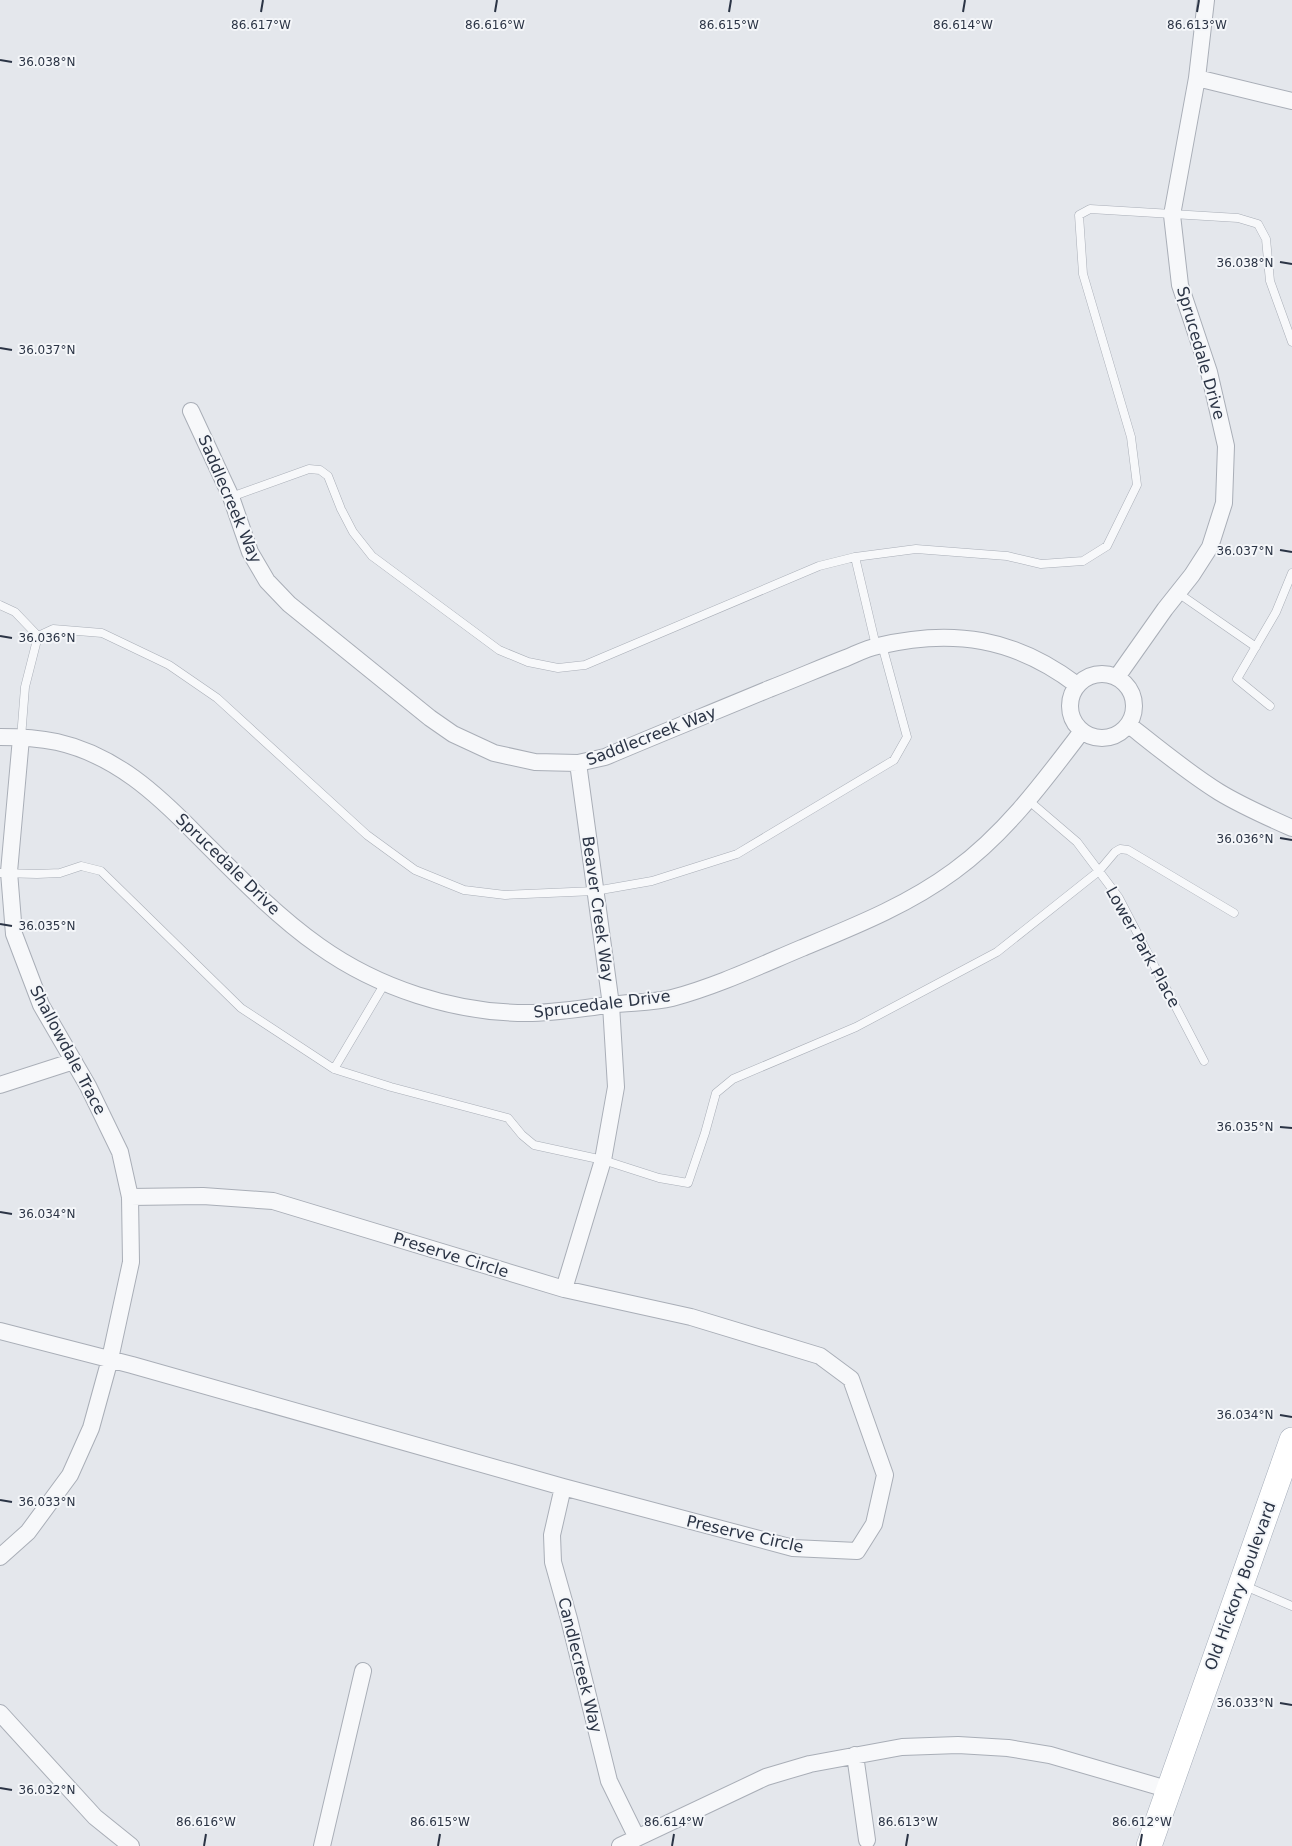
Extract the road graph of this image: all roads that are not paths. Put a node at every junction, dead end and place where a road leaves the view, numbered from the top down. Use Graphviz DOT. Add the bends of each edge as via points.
graph roads {
  1 [pos="1206,0"];
  2 [pos="1197,78"];
  3 [pos="1292,101"];
  4 [pos="1172,215"];
  5 [pos="1292,342"];
  6 [pos="191,410"];
  7 [pos="231,497"];
  8 [pos="855,557"];
  9 [pos="1292,573"];
  10 [pos="1178,593"];
  11 [pos="0,605"];
  12 [pos="38,636"];
  13 [pos="879,646"];
  14 [pos="1256,647"];
  15 [pos="1117,677"];
  16 [pos="1078,685"];
  17 [pos="1270,706"];
  18 [pos="1128,725"];
  19 [pos="1082,731"];
  20 [pos="0,737"];
  21 [pos="21,738"];
  22 [pos="578,763"];
  23 [pos="1028,800"];
  24 [pos="1292,828"];
  25 [pos="1099,871"];
  26 [pos="4,872"];
  27 [pos="596,890"];
  28 [pos="1234,913"];
  29 [pos="386,983"];
  30 [pos="611,1004"];
  31 [pos="74,1061"];
  32 [pos="1204,1061"];
  33 [pos="334,1069"];
  34 [pos="0,1085"];
  35 [pos="603,1160"];
  36 [pos="130,1197"];
  37 [pos="564,1289"];
  38 [pos="0,1331"];
  39 [pos="110,1359"];
  40 [pos="1292,1440"];
  41 [pos="563,1488"];
  42 [pos="0,1557"];
  43 [pos="1241,1584"];
  44 [pos="1292,1606"];
  45 [pos="363,1671"];
  46 [pos="0,1713"];
  47 [pos="855,1756"];
  48 [pos="1167,1789"];
  49 [pos="637,1838"];
  50 [pos="868,1840"];
  51 [pos="131,1846"];
  52 [pos="322,1846"];
  53 [pos="620,1846"];
  54 [pos="1149,1846"];
  1 -- 2 [label="street, Sprucedale Drive"];
  2 -- 3 [label="street"];
  2 -- 4 [label="street, Sprucedale Drive"];
  4 -- 5 [label="lane" via="1238,218 1258,224 1266,238 1270,281"];
  4 -- 8 [label="lane" via="1090,209 1079,215 1083,274 1131,437 1137,485 1107,546 1083,561 1041,564 1007,556 916,549"];
  4 -- 10 [label="street, Sprucedale Drive" via="1180,285 1209,372 1226,446 1224,503 1210,547"];
  6 -- 7 [label="street, Saddlecreek Way"];
  7 -- 8 [label="lane" via="309,469 320,470 328,476 353,532 372,556 499,650 528,662 558,668 585,665 819,566"];
  7 -- 22 [label="street, Saddlecreek Way" via="250,552 267,581 289,604 430,718 453,734 494,754 535,762"];
  8 -- 13 [label="lane"];
  9 -- 14 [label="lane" via="1276,612"];
  10 -- 14 [label="lane"];
  10 -- 15 [label="street, Sprucedale Drive"];
  11 -- 12 [label="lane" via="15,612"];
  12 -- 21 [label="lane" via="25,687"];
  12 -- 27 [label="lane" via="53,629 102,633 169,665 217,698 367,835 415,870 464,890 505,895"];
  13 -- 16 [label="street, Saddlecreek Way" via="952,636 995,643 1028,655"];
  13 -- 22 [label="street, Saddlecreek Way" via="605,757"];
  13 -- 27 [label="lane" via="907,737 894,760 737,854 652,881"];
  14 -- 17 [label="lane" via="1237,679"];
  15 -- 16 [label="street" via="1093,675"];
  15 -- 18 [label="street" via="1133,695 1135,708"];
  16 -- 19 [label="street" via="1072,695 1071,712"];
  18 -- 19 [label="street" via="1119,734 1107,738 1094,737"];
  18 -- 24 [label="street" via="1218,791"];
  19 -- 23 [label="street, Sprucedale Drive"];
  20 -- 21 [label="street, Sprucedale Drive"];
  21 -- 26 [label="street, Shallowdale Trace"];
  21 -- 29 [label="street, Sprucedale Drive" via="58,742 89,753 144,784 283,917 349,965"];
  22 -- 27 [label="street, Beaver Creek Way"];
  23 -- 25 [label="lane, Lower Park Place" via="1077,842"];
  23 -- 30 [label="street, Sprucedale Drive" via="990,840 954,870 915,896 863,922 714,984 669,998"];
  25 -- 28 [label="lane" via="1115,852 1128,850"];
  25 -- 32 [label="lane, Lower Park Place" via="1119,898"];
  25 -- 35 [label="lane" via="998,952 856,1028 733,1079 716,1093 688,1183 659,1178"];
  26 -- 31 [label="street, Shallowdale Trace" via="14,934 41,1005"];
  26 -- 33 [label="lane" via="60,873 81,866 101,871 241,1008"];
  27 -- 30 [label="street, Beaver Creek Way"];
  29 -- 30 [label="street, Sprucedale Drive" via="436,1000 478,1009 526,1013"];
  29 -- 33 [label="lane"];
  30 -- 35 [label="street, Beaver Creek Way" via="616,1087"];
  31 -- 34 [label="street"];
  31 -- 36 [label="street, Shallowdale Trace" via="120,1152"];
  33 -- 35 [label="lane" via="508,1118 534,1145"];
  35 -- 37 [label="street, Beaver Creek Way"];
  36 -- 37 [label="street, Preserve Circle" via="203,1196 273,1201"];
  36 -- 39 [label="street, Shallowdale Trace" via="131,1262"];
  37 -- 41 [label="street, Preserve Circle" via="691,1317 820,1356 851,1379 885,1475 874,1524 857,1551 793,1548"];
  38 -- 39 [label="street, Preserve Circle"];
  39 -- 41 [label="street, Preserve Circle"];
  39 -- 42 [label="street, Shallowdale Trace" via="91,1428 70,1475 28,1532"];
  40 -- 43 [label="main road, Old Hickory Boulevard" via="1281,1485"];
  41 -- 49 [label="street, Candlecreek Way" via="552,1535 553,1562 609,1781"];
  43 -- 44 [label="lane"];
  43 -- 48 [label="main road, Old Hickory Boulevard"];
  45 -- 52 [label="street"];
  46 -- 51 [label="street" via="95,1817"];
  47 -- 48 [label="street" via="902,1747 958,1745 1008,1748 1050,1755"];
  47 -- 49 [label="street" via="810,1764 766,1777"];
  47 -- 50 [label="street"];
  48 -- 54 [label="main road, Old Hickory Boulevard"];
  49 -- 53 [label="street"];
}
